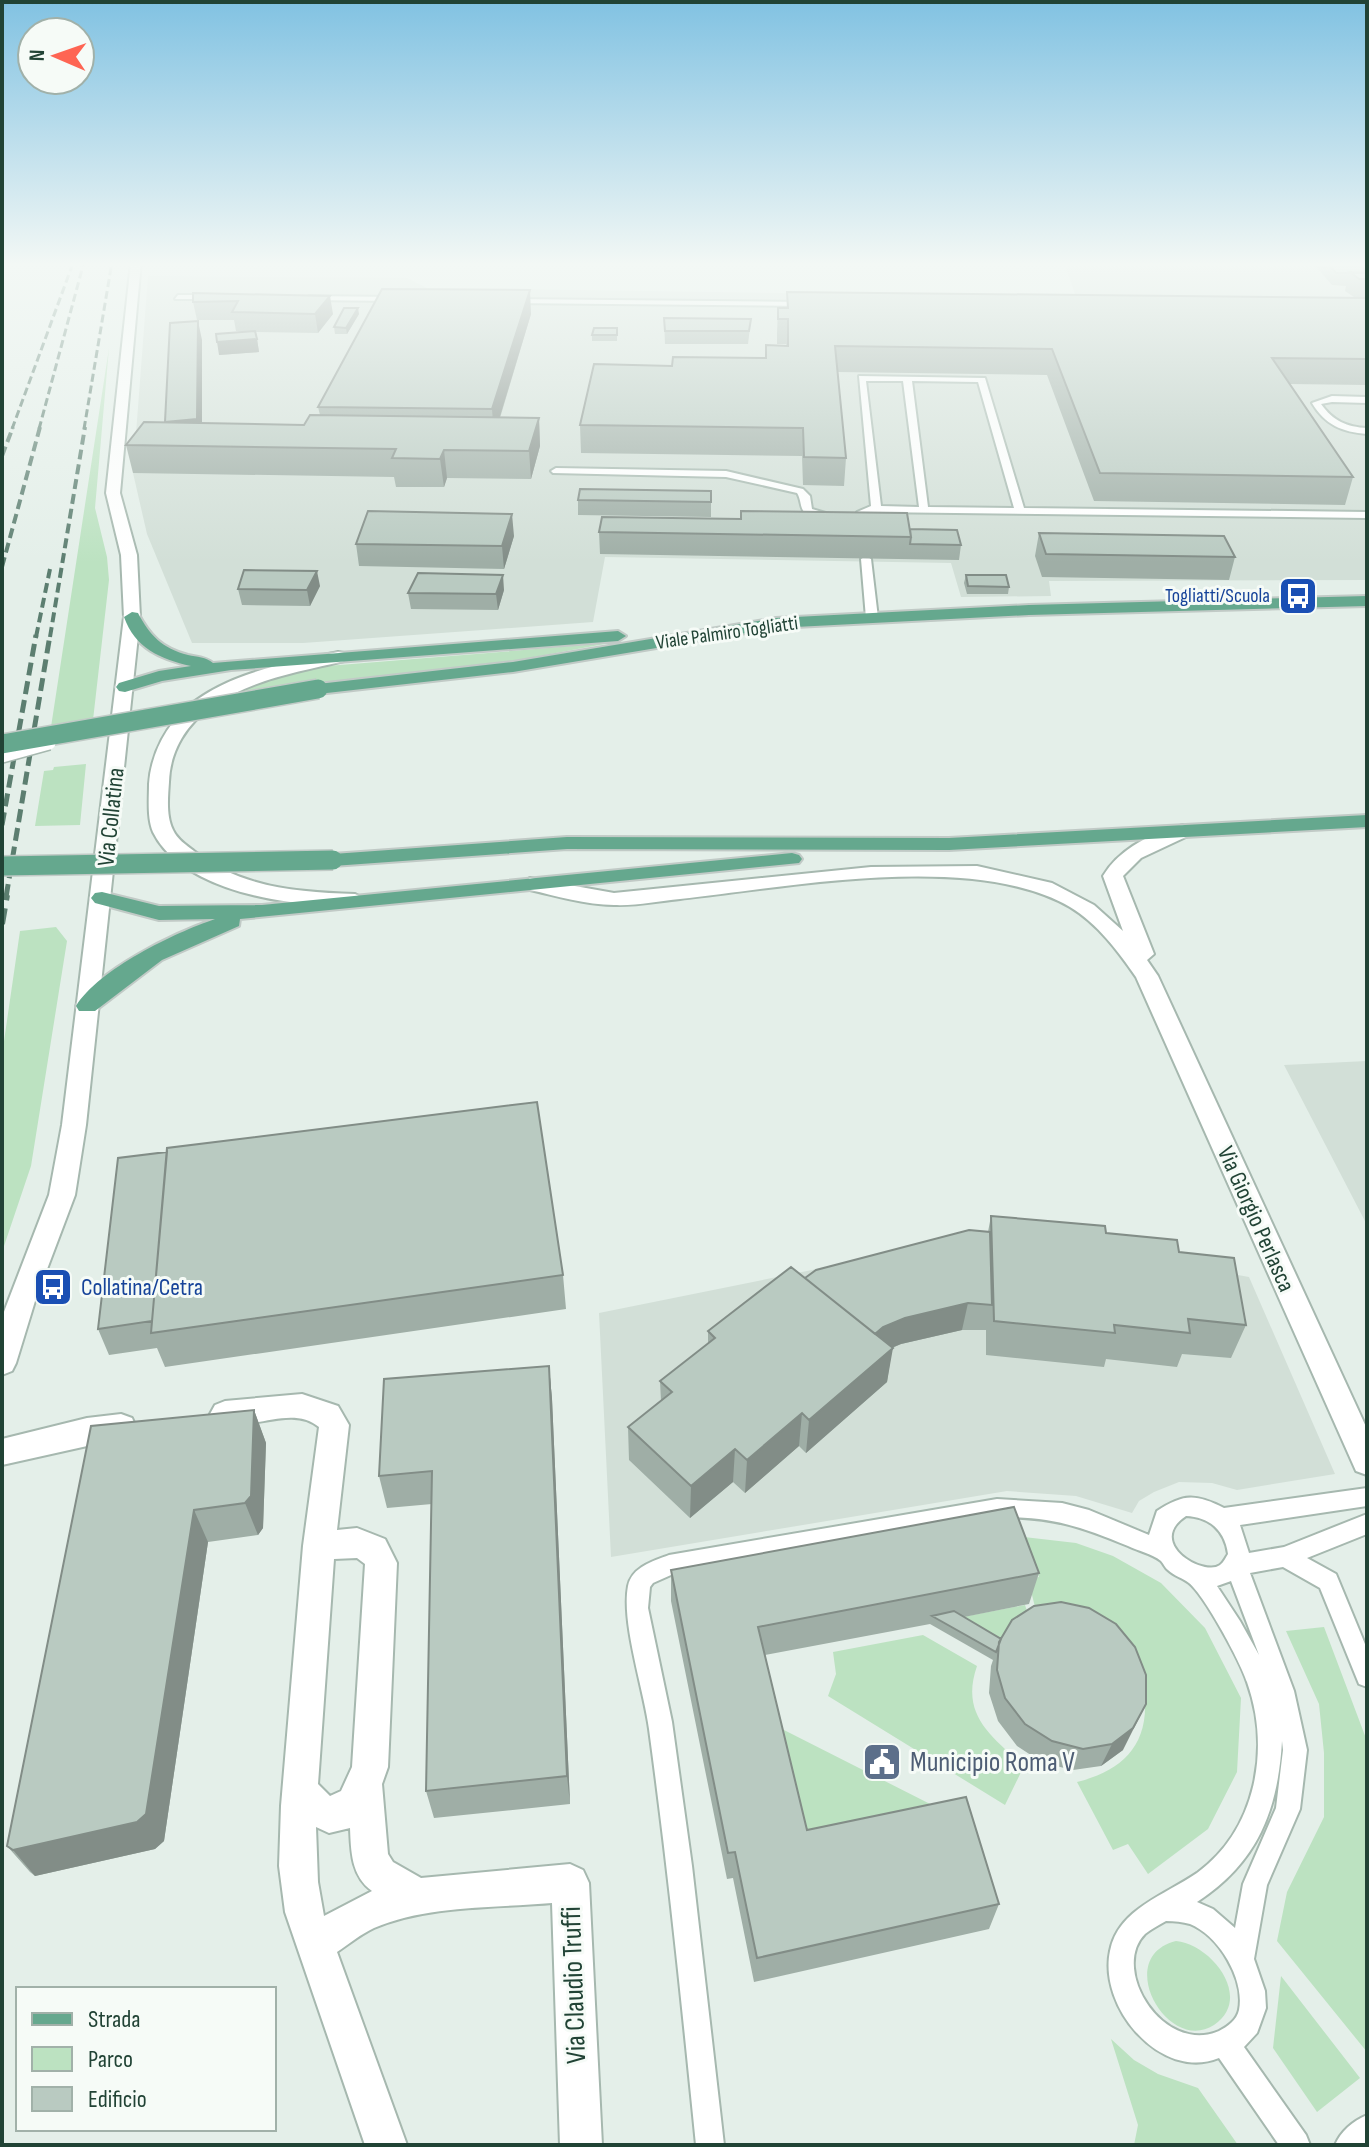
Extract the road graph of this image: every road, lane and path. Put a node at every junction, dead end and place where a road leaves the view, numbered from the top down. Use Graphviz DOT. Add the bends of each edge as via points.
graph roads {
  1 [pos="126,362"];
  2 [pos="907,379"];
  3 [pos="1367,400"];
  4 [pos="1367,431"];
  5 [pos="556,471"];
  6 [pos="876,509"];
  7 [pos="924,510"];
  8 [pos="1020,511"];
  9 [pos="1367,515"];
  10 [pos="861,517"];
  11 [pos="863,535"];
  12 [pos="866,559"];
  13 [pos="1367,601"];
  14 [pos="132,617"];
  15 [pos="872,618"];
  16 [pos="776,623"];
  17 [pos="340,657"];
  18 [pos="231,665"];
  19 [pos="125,687"];
  20 [pos="93,729"];
  21 [pos="2,744"];
  22 [pos="2,756"];
  23 [pos="1367,821"];
  24 [pos="1183,831"];
  25 [pos="949,844"];
  26 [pos="2,857"];
  27 [pos="94,864"];
  28 [pos="2,866"];
  29 [pos="530,884"];
  30 [pos="102,898"];
  31 [pos="385,899"];
  32 [pos="262,912"];
  33 [pos="1147,976"];
  34 [pos="87,1006"];
  35 [pos="2,1363"];
  36 [pos="193,1418"];
  37 [pos="148,1423"];
  38 [pos="2,1452"];
  39 [pos="1367,1462"];
  40 [pos="1367,1497"];
  41 [pos="1222,1518"];
  42 [pos="1367,1524"];
  43 [pos="319,1546"];
  44 [pos="1165,1552"];
  45 [pos="1285,1557"];
  46 [pos="1236,1565"];
  47 [pos="1197,1576"];
  48 [pos="1367,1676"];
  49 [pos="365,1786"];
  50 [pos="300,1790"];
  51 [pos="416,1897"];
  52 [pos="1163,1908"];
  53 [pos="317,1944"];
  54 [pos="1242,1958"];
  55 [pos="1226,2044"];
  56 [pos="1367,2129"];
  57 [pos="386,2145"];
  58 [pos="581,2145"];
  59 [pos="710,2145"];
  60 [pos="1296,2145"];
  61 [pos="1349,2145"];
  1 -- 14 [label="street, Via Collatina" via="113,493 129,555"];
  2 -- 6 [label="lane" via="862,378"];
  2 -- 7 [label="lane"];
  2 -- 8 [label="lane" via="982,380"];
  3 -- 4 [label="lane" via="1316,403 1325,419"];
  5 -- 10 [label="lane" via="740,475 800,491 812,514"];
  6 -- 7 [label="lane"];
  6 -- 10 [label="lane" via="865,510"];
  7 -- 8 [label="lane"];
  8 -- 9 [label="lane"];
  10 -- 11 [label="lane"];
  12 -- 15 [label="lane"];
  13 -- 15 [label="main road, Viale Palmiro Togliatti"];
  14 -- 18 [label="main road" via="138,634 166,653 198,663"];
  14 -- 19 [label="street, Via Collatina"];
  15 -- 16 [label="main road, Viale Palmiro Togliatti"];
  16 -- 17 [label="main road"];
  16 -- 20 [label="main road, Viale Palmiro Togliatti, bridge" via="524,665 318,689"];
  17 -- 18 [label="main road"];
  17 -- 31 [label="street" via="260,676 196,710 161,759 161,825 197,865 239,884 295,897"];
  18 -- 19 [label="main road"];
  19 -- 30 [label="street, Via Collatina"];
  20 -- 21 [label="main road, Viale Palmiro Togliatti, bridge"];
  20 -- 22 [label="lane, Viale Palmiro Togliatti, bridge"];
  23 -- 24 [label="main road"];
  24 -- 25 [label="main road"];
  24 -- 33 [label="street" via="1130,856 1113,876"];
  25 -- 27 [label="main road, bridge" via="567,843 333,860"];
  25 -- 29 [label="main road"];
  26 -- 27 [label="lane, bridge"];
  27 -- 28 [label="main road, bridge"];
  29 -- 31 [label="main road"];
  29 -- 33 [label="street" via="614,899 905,872 1002,876 1078,903 1119,937"];
  30 -- 32 [label="main road" via="167,914"];
  30 -- 34 [label="street, Via Collatina"];
  31 -- 32 [label="main road"];
  32 -- 34 [label="main road" via="158,951"];
  33 -- 39 [label="street, Via Giorgio Perlasca"];
  34 -- 35 [label="street, Via Collatina" via="66,1180"];
  36 -- 43 [label="street" via="302,1406 326,1411 334,1425"];
  37 -- 38 [label="street" via="87,1431"];
  40 -- 41 [label="lane"];
  41 -- 44 [label="lane" via="1196,1506 1172,1511 1160,1528"];
  41 -- 46 [label="lane" via="1237,1536"];
  42 -- 45 [label="lane"];
  43 -- 49 [label="street" via="357,1543 374,1549 381,1563 373,1742"];
  43 -- 50 [label="street"];
  44 -- 47 [label="lane"];
  44 -- 59 [label="lane" via="1062,1512 982,1509 669,1565 645,1576 637,1608 678,1852"];
  45 -- 46 [label="lane"];
  45 -- 48 [label="lane" via="1328,1581"];
  46 -- 47 [label="lane" via="1220,1576"];
  46 -- 54 [label="lane" via="1283,1691 1295,1750 1288,1809 1255,1884"];
  47 -- 52 [label="lane" via="1250,1659 1269,1722 1270,1758 1259,1808 1237,1850 1215,1874"];
  49 -- 50 [label="street" via="346,1811 333,1814 319,1810"];
  49 -- 51 [label="street" via="370,1860 380,1875"];
  50 -- 53 [label="street" via="297,1882"];
  51 -- 53 [label="street, Via Claudio Truffi" via="372,1909"];
  51 -- 58 [label="street, Via Claudio Truffi" via="570,1883"];
  52 -- 54 [label="lane" via="1183,1909 1221,1929"];
  52 -- 55 [label="lane" via="1146,1914 1123,1943 1120,1964 1134,2009 1168,2043 1190,2051 1211,2051"];
  53 -- 57 [label="street"];
  54 -- 55 [label="lane" via="1252,1991 1250,2013 1243,2031"];
  55 -- 60 [label="lane"];
  56 -- 61 [label="lane"];
}
